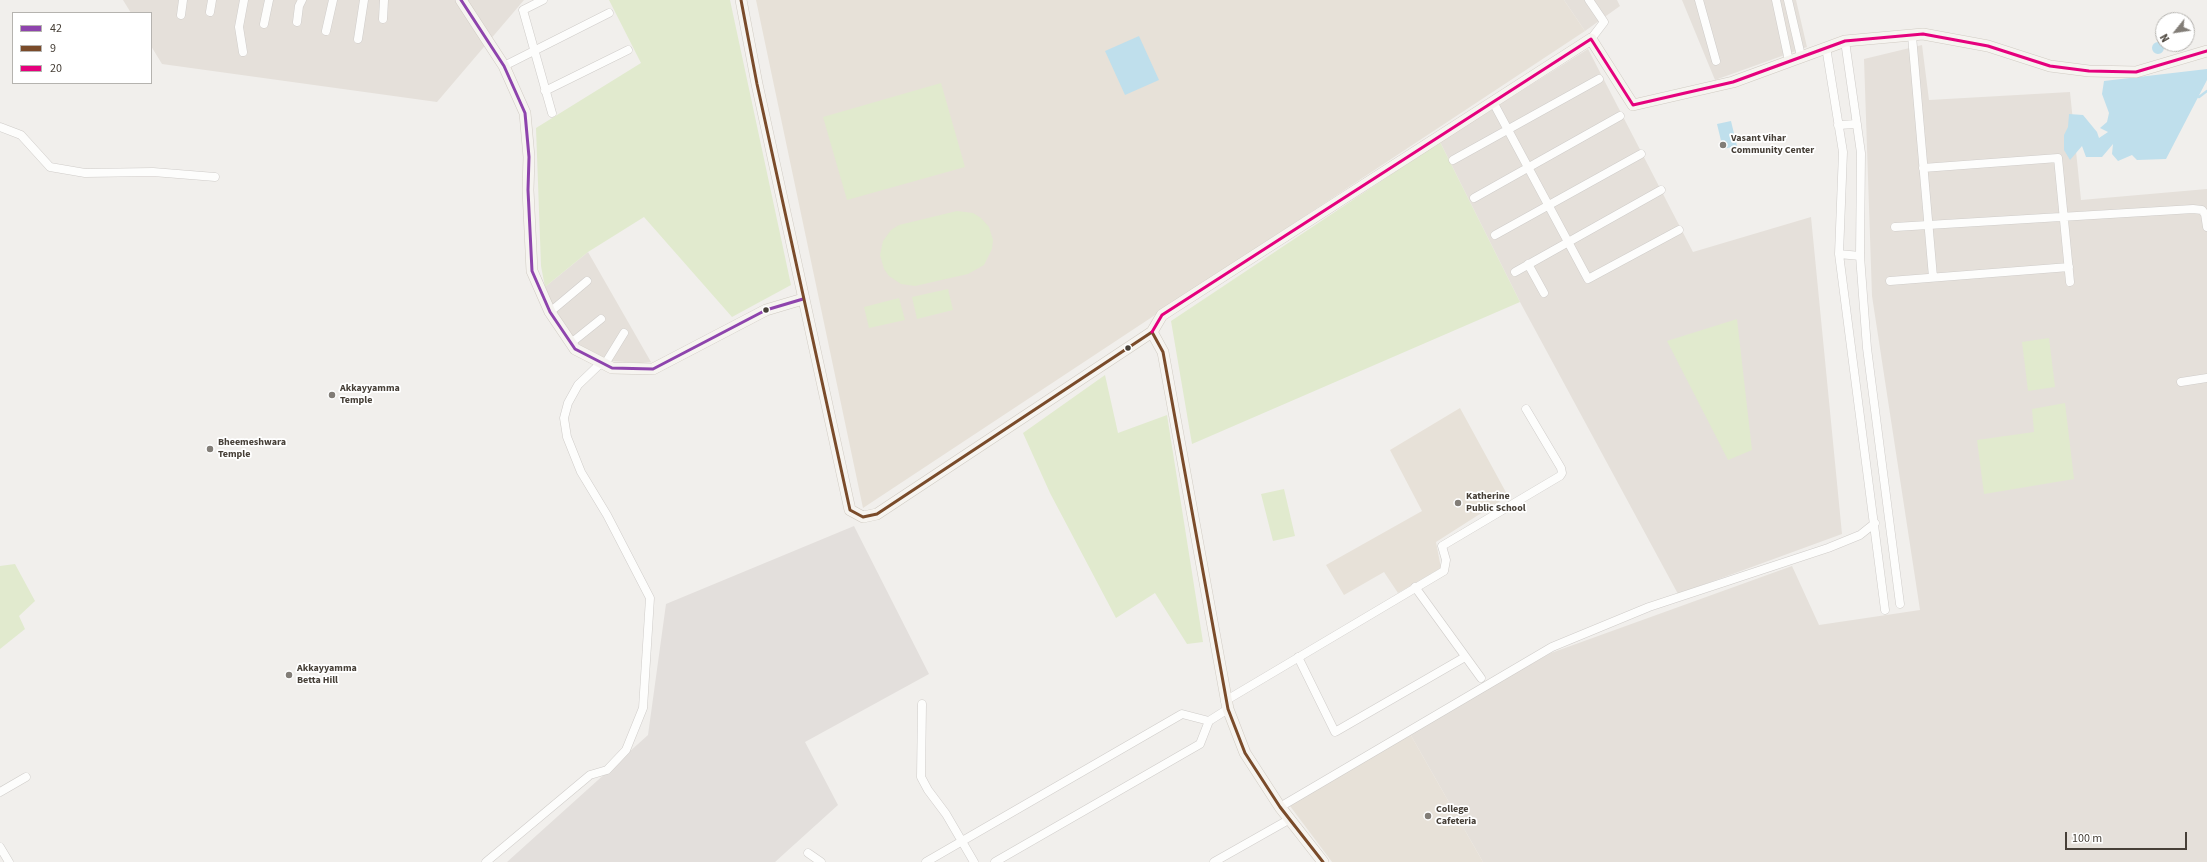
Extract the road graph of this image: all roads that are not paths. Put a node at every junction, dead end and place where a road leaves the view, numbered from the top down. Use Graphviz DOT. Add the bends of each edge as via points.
graph roads {
  1 [pos="183,0"];
  2 [pos="212,0"];
  3 [pos="244,0"];
  4 [pos="269,0"];
  5 [pos="302,0"];
  6 [pos="333,0"];
  7 [pos="364,0"];
  8 [pos="384,0"];
  9 [pos="461,0"];
  10 [pos="543,0"];
  11 [pos="741,0"];
  12 [pos="1589,0"];
  13 [pos="1699,0"];
  14 [pos="1776,0"];
  15 [pos="1788,0"];
  16 [pos="210,12"];
  17 [pos="609,13"];
  18 [pos="181,15"];
  19 [pos="383,18"];
  20 [pos="297,22"];
  21 [pos="264,24"];
  22 [pos="326,31"];
  23 [pos="1912,36"];
  24 [pos="358,39"];
  25 [pos="1591,39"];
  26 [pos="1846,41"];
  27 [pos="1826,47"];
  28 [pos="628,50"];
  29 [pos="533,51"];
  30 [pos="2207,51"];
  31 [pos="243,52"];
  32 [pos="1801,56"];
  33 [pos="1716,61"];
  34 [pos="1790,61"];
  35 [pos="504,66"];
  36 [pos="1599,79"];
  37 [pos="545,91"];
  38 [pos="1493,102"];
  39 [pos="552,113"];
  40 [pos="1620,116"];
  41 [pos="1857,124"];
  42 [pos="1838,126"];
  43 [pos="0,127"];
  44 [pos="1508,129"];
  45 [pos="1641,154"];
  46 [pos="1453,160"];
  47 [pos="1528,167"];
  48 [pos="1923,168"];
  49 [pos="215,177"];
  50 [pos="1661,190"];
  51 [pos="1474,198"];
  52 [pos="1548,205"];
  53 [pos="2206,214"];
  54 [pos="2064,216"];
  55 [pos="1928,225"];
  56 [pos="1896,227"];
  57 [pos="2207,227"];
  58 [pos="1679,230"];
  59 [pos="1494,235"];
  60 [pos="1568,242"];
  61 [pos="1839,254"];
  62 [pos="1860,256"];
  63 [pos="1528,264"];
  64 [pos="2069,267"];
  65 [pos="1515,272"];
  66 [pos="1933,278"];
  67 [pos="587,281"];
  68 [pos="1890,281"];
  69 [pos="2070,282"];
  70 [pos="1544,293"];
  71 [pos="803,299"];
  72 [pos="550,312"];
  73 [pos="600,319"];
  74 [pos="1152,332"];
  75 [pos="624,333"];
  76 [pos="571,343"];
  77 [pos="603,363"];
  78 [pos="2207,378"];
  79 [pos="2181,382"];
  80 [pos="1526,409"];
  81 [pos="1875,523"];
  82 [pos="1415,587"];
  83 [pos="1900,604"];
  84 [pos="1885,610"];
  85 [pos="1298,657"];
  86 [pos="1465,657"];
  87 [pos="1480,678"];
  88 [pos="922,704"];
  89 [pos="1227,705"];
  90 [pos="1209,721"];
  91 [pos="26,777"];
  92 [pos="0,792"];
  93 [pos="1280,807"];
  94 [pos="1290,819"];
  95 [pos="962,841"];
  96 [pos="0,848"];
  97 [pos="808,853"];
  98 [pos="9,862"];
  99 [pos="486,862"];
  100 [pos="820,862"];
  101 [pos="926,862"];
  102 [pos="974,862"];
  103 [pos="995,862"];
  104 [pos="1214,862"];
  105 [pos="1323,862"];
  1 -- 18 [label="street"];
  2 -- 16 [label="street"];
  3 -- 31 [label="street" via="239,27"];
  4 -- 21 [label="street"];
  5 -- 20 [label="street"];
  6 -- 22 [label="street"];
  7 -- 24 [label="street"];
  8 -- 19 [label="street"];
  9 -- 35 [label="street"];
  10 -- 29 [label="street" via="523,10"];
  11 -- 71 [label="street"];
  12 -- 25 [label="street" via="1604,22"];
  13 -- 33 [label="street"];
  14 -- 34 [label="street"];
  15 -- 32 [label="street"];
  17 -- 29 [label="street"];
  23 -- 26 [label="street"];
  23 -- 30 [label="street" via="1923,34 1988,46 2050,66 2089,72 2136,72"];
  23 -- 48 [label="street"];
  25 -- 34 [label="street" via="1633,106 1733,82"];
  25 -- 38 [label="street"];
  26 -- 27 [label="street"];
  26 -- 41 [label="street"];
  27 -- 32 [label="street"];
  27 -- 42 [label="street"];
  28 -- 37 [label="street"];
  29 -- 35 [label="street"];
  29 -- 37 [label="street"];
  32 -- 34 [label="street"];
  35 -- 72 [label="street" via="525,113 529,157 532,270"];
  36 -- 44 [label="street"];
  37 -- 39 [label="street"];
  38 -- 44 [label="street"];
  38 -- 74 [label="street" via="1162,315"];
  40 -- 47 [label="street"];
  41 -- 42 [label="street"];
  41 -- 62 [label="street" via="1861,153"];
  42 -- 61 [label="street" via="1843,152"];
  43 -- 49 [label="street" via="21,135 50,167 85,173 153,172"];
  44 -- 46 [label="street"];
  44 -- 47 [label="street"];
  45 -- 52 [label="street"];
  47 -- 51 [label="street"];
  47 -- 52 [label="street"];
  48 -- 54 [label="street" via="2058,158"];
  48 -- 55 [label="street"];
  50 -- 60 [label="street"];
  52 -- 59 [label="street"];
  52 -- 60 [label="street"];
  53 -- 54 [label="street" via="2202,210 2192,208"];
  53 -- 57 [label="street"];
  54 -- 55 [label="street"];
  54 -- 64 [label="street"];
  55 -- 56 [label="street"];
  55 -- 66 [label="street"];
  58 -- 60 [label="street" via="1588,279"];
  60 -- 63 [label="street"];
  61 -- 62 [label="street"];
  61 -- 81 [label="street"];
  62 -- 83 [label="street" via="1867,348"];
  63 -- 65 [label="street"];
  63 -- 70 [label="street"];
  64 -- 66 [label="street"];
  64 -- 69 [label="street"];
  66 -- 68 [label="street"];
  67 -- 72 [label="street"];
  71 -- 74 [label="street" via="850,510 863,517 877,514"];
  71 -- 77 [label="street" via="766,310 653,369 612,368"];
  72 -- 76 [label="street"];
  73 -- 76 [label="street"];
  74 -- 89 [label="street" via="1163,352"];
  75 -- 77 [label="street"];
  76 -- 77 [label="street" via="575,349"];
  77 -- 99 [label="street" via="578,385 568,403 564,418 567,437 580,472 607,515 650,598 643,708 626,750 607,770 590,776"];
  78 -- 79 [label="street"];
  80 -- 82 [label="street" via="1561,468 1562,475 1442,546 1446,560 1444,571"];
  81 -- 84 [label="street"];
  81 -- 93 [label="street" via="1860,535 1828,548 1649,607 1552,646"];
  82 -- 85 [label="street"];
  82 -- 86 [label="street"];
  85 -- 86 [label="street" via="1335,732"];
  85 -- 89 [label="street"];
  86 -- 87 [label="street"];
  88 -- 95 [label="street" via="921,777"];
  89 -- 90 [label="street"];
  89 -- 93 [label="street" via="1245,754"];
  90 -- 95 [label="street" via="1182,714"];
  90 -- 103 [label="street" via="1200,744"];
  91 -- 92 [label="street"];
  93 -- 94 [label="street"];
  94 -- 104 [label="street"];
  94 -- 105 [label="street"];
  95 -- 101 [label="street"];
  95 -- 102 [label="street"];
  96 -- 98 [label="street"];
  97 -- 100 [label="street"];
}
